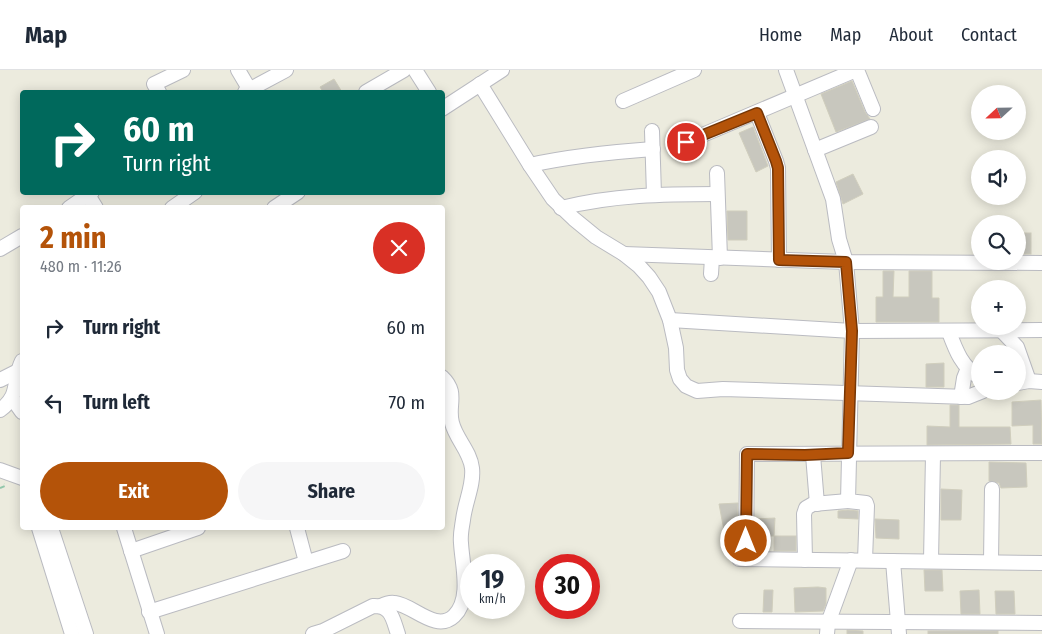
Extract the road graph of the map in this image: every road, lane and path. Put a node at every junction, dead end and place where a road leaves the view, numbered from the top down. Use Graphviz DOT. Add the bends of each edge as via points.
graph roads {
  1 [pos="183,70"];
  2 [pos="238,70"];
  3 [pos="286,70"];
  4 [pos="404,70"];
  5 [pos="415,70"];
  6 [pos="502,70"];
  7 [pos="694,70"];
  8 [pos="786,70"];
  9 [pos="856,70"];
  10 [pos="480,84"];
  11 [pos="158,90"];
  12 [pos="248,90"];
  13 [pos="250,90"];
  14 [pos="369,90"];
  15 [pos="428,90"];
  16 [pos="796,96"];
  17 [pos="623,101"];
  18 [pos="445,107"];
  19 [pos="874,109"];
  20 [pos="757,113"];
  21 [pos="871,127"];
  22 [pos="652,131"];
  23 [pos="686,142"];
  24 [pos="653,149"];
  25 [pos="816,150"];
  26 [pos="530,165"];
  27 [pos="717,173"];
  28 [pos="717,194"];
  29 [pos="88,195"];
  30 [pos="191,195"];
  31 [pos="294,195"];
  32 [pos="654,195"];
  33 [pos="74,205"];
  34 [pos="176,205"];
  35 [pos="278,205"];
  36 [pos="561,208"];
  37 [pos="20,237"];
  38 [pos="0,249"];
  39 [pos="624,254"];
  40 [pos="716,258"];
  41 [pos="779,260"];
  42 [pos="846,262"];
  43 [pos="1042,263"];
  44 [pos="711,274"];
  45 [pos="670,320"];
  46 [pos="1026,330"];
  47 [pos="1042,330"];
  48 [pos="852,331"];
  49 [pos="949,332"];
  50 [pos="971,332"];
  51 [pos="1006,335"];
  52 [pos="20,366"];
  53 [pos="968,368"];
  54 [pos="971,370"];
  55 [pos="0,380"];
  56 [pos="445,380"];
  57 [pos="1030,382"];
  58 [pos="851,393"];
  59 [pos="971,396"];
  60 [pos="961,397"];
  61 [pos="12,398"];
  62 [pos="20,409"];
  63 [pos="0,410"];
  64 [pos="848,453"];
  65 [pos="1042,454"];
  66 [pos="814,455"];
  67 [pos="933,455"];
  68 [pos="0,470"];
  69 [pos="20,477"];
  70 [pos="992,489"];
  71 [pos="848,501"];
  72 [pos="816,504"];
  73 [pos="40,530"];
  74 [pos="52,530"];
  75 [pos="125,530"];
  76 [pos="192,530"];
  77 [pos="298,530"];
  78 [pos="131,551"];
  79 [pos="343,551"];
  80 [pos="805,560"];
  81 [pos="850,560"];
  82 [pos="865,560"];
  83 [pos="892,561"];
  84 [pos="931,561"];
  85 [pos="306,562"];
  86 [pos="991,562"];
  87 [pos="1042,563"];
  88 [pos="381,606"];
  89 [pos="149,612"];
  90 [pos="740,622"];
  91 [pos="1042,623"];
  92 [pos="828,628"];
  93 [pos="898,628"];
  94 [pos="320,633"];
  95 [pos="72,634"];
  96 [pos="86,634"];
  97 [pos="157,634"];
  98 [pos="398,634"];
  1 -- 11 [label="street" via="154,84"];
  2 -- 12 [label="street"];
  3 -- 13 [label="street"];
  4 -- 14 [label="street"];
  5 -- 15 [label="street"];
  6 -- 10 [label="street"];
  7 -- 17 [label="street"];
  8 -- 16 [label="street"];
  9 -- 16 [label="street"];
  9 -- 19 [label="street"];
  10 -- 18 [label="street"];
  10 -- 26 [label="street"];
  16 -- 20 [label="street"];
  16 -- 25 [label="street"];
  20 -- 23 [label="street"];
  20 -- 41 [label="street" via="778,168"];
  21 -- 25 [label="street"];
  22 -- 24 [label="street"];
  24 -- 26 [label="street" via="604,152"];
  24 -- 32 [label="street"];
  25 -- 42 [label="street" via="833,199"];
  26 -- 36 [label="street"];
  27 -- 28 [label="street"];
  28 -- 32 [label="street"];
  28 -- 40 [label="street"];
  29 -- 33 [label="street"];
  30 -- 34 [label="street"];
  31 -- 35 [label="street"];
  32 -- 36 [label="street" via="588,201"];
  36 -- 39 [label="street" via="596,237"];
  37 -- 38 [label="street"];
  39 -- 40 [label="street"];
  39 -- 45 [label="street" via="649,277"];
  40 -- 41 [label="street"];
  40 -- 44 [label="street"];
  41 -- 42 [label="street"];
  42 -- 43 [label="street"];
  42 -- 48 [label="street"];
  45 -- 48 [label="street"];
  45 -- 58 [label="street" via="677,370 686,386 697,390"];
  46 -- 47 [label="street"];
  48 -- 49 [label="street"];
  48 -- 58 [label="street"];
  49 -- 50 [label="street"];
  49 -- 53 [label="street" via="955,350"];
  51 -- 57 [label="street" via="1017,346"];
  52 -- 55 [label="street"];
  52 -- 61 [label="street"];
  53 -- 54 [label="street"];
  53 -- 60 [label="street"];
  56 -- 88 [label="street" via="452,391 453,426 472,464 461,540 464,594 454,617 440,622 396,603"];
  58 -- 60 [label="street"];
  58 -- 64 [label="street"];
  59 -- 60 [label="street"];
  61 -- 62 [label="street"];
  61 -- 63 [label="street"];
  64 -- 66 [label="street"];
  64 -- 67 [label="street"];
  64 -- 71 [label="street"];
  65 -- 67 [label="street"];
  66 -- 72 [label="street"];
  66 -- 80 [label="street" via="747,454 742,558"];
  67 -- 84 [label="street"];
  68 -- 69 [label="street"];
  70 -- 86 [label="street"];
  71 -- 72 [label="street"];
  71 -- 82 [label="street" via="866,502"];
  72 -- 80 [label="street" via="806,508 804,514"];
  73 -- 95 [label="street"];
  74 -- 96 [label="street"];
  75 -- 78 [label="street"];
  76 -- 78 [label="street"];
  77 -- 85 [label="street"];
  78 -- 89 [label="street"];
  79 -- 85 [label="street"];
  80 -- 81 [label="street"];
  81 -- 82 [label="street"];
  81 -- 92 [label="street"];
  82 -- 83 [label="street"];
  83 -- 84 [label="street"];
  83 -- 93 [label="street"];
  84 -- 86 [label="street"];
  85 -- 89 [label="street"];
  86 -- 87 [label="street"];
  88 -- 94 [label="street" via="374,606"];
  88 -- 98 [label="street" via="390,612"];
  89 -- 97 [label="street"];
  90 -- 92 [label="street"];
  91 -- 93 [label="street"];
  92 -- 93 [label="street"];
}
